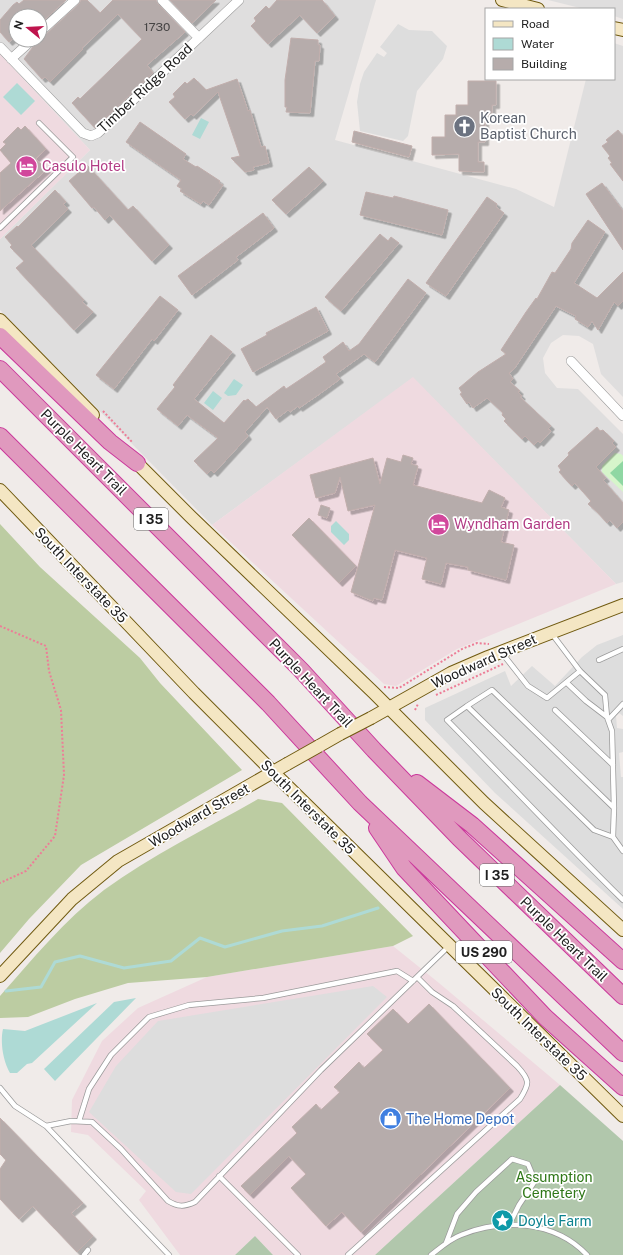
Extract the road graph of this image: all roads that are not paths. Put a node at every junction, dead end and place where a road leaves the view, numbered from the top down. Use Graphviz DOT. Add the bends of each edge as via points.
graph roads {
  1 [pos="75,0"];
  2 [pos="162,0"];
  3 [pos="238,0"];
  4 [pos="502,0"];
  5 [pos="534,8"];
  6 [pos="48,25"];
  7 [pos="199,38"];
  8 [pos="0,47"];
  9 [pos="23,48"];
  10 [pos="11,59"];
  11 [pos="39,123"];
  12 [pos="0,228"];
  13 [pos="0,320"];
  14 [pos="0,336"];
  15 [pos="571,361"];
  16 [pos="0,369"];
  17 [pos="623,416"];
  18 [pos="0,436"];
  19 [pos="0,444"];
  20 [pos="26,462"];
  21 [pos="137,462"];
  22 [pos="0,490"];
  23 [pos="623,605"];
  24 [pos="552,632"];
  25 [pos="623,649"];
  26 [pos="501,652"];
  27 [pos="599,660"];
  28 [pos="580,671"];
  29 [pos="567,683"];
  30 [pos="623,704"];
  31 [pos="467,706"];
  32 [pos="388,707"];
  33 [pos="555,710"];
  34 [pos="607,718"];
  35 [pos="374,750"];
  36 [pos="613,764"];
  37 [pos="273,772"];
  38 [pos="360,803"];
  39 [pos="614,808"];
  40 [pos="613,837"];
  41 [pos="623,851"];
  42 [pos="623,900"];
  43 [pos="623,930"];
  44 [pos="449,946"];
  45 [pos="623,961"];
  46 [pos="0,976"];
  47 [pos="415,979"];
  48 [pos="623,996"];
  49 [pos="623,1053"];
  50 [pos="623,1087"];
  51 [pos="0,1088"];
  52 [pos="623,1116"];
  53 [pos="78,1121"];
  54 [pos="46,1126"];
  55 [pos="219,1176"];
  56 [pos="510,1225"];
  57 [pos="446,1243"];
  58 [pos="88,1250"];
  59 [pos="84,1255"];
  60 [pos="169,1255"];
  61 [pos="298,1255"];
  62 [pos="348,1255"];
  63 [pos="431,1255"];
  64 [pos="587,1255"];
  1 -- 6 [label="street"];
  2 -- 7 [label="street"];
  3 -- 7 [label="street, Timber Ridge Road"];
  4 -- 5 [label="main road"];
  7 -- 10 [label="street, Timber Ridge Road" via="98,133 91,136 83,133"];
  8 -- 10 [label="street, Timber Ridge Road"];
  9 -- 10 [label="street"];
  11 -- 12 [label="lane" via="73,157"];
  13 -- 21 [label="main road"];
  14 -- 21 [label="highway" via="110,442"];
  15 -- 17 [label="street"];
  16 -- 35 [label="highway, Purple Heart Trail / I 35" via="295,664"];
  18 -- 20 [label="highway"];
  19 -- 20 [label="highway"];
  20 -- 38 [label="highway" via="268,703"];
  21 -- 32 [label="main road"];
  22 -- 37 [label="main road, South Interstate 35"];
  23 -- 24 [label="main road, Woodward Street"];
  24 -- 26 [label="main road, Woodward Street"];
  24 -- 28 [label="lane"];
  25 -- 27 [label="lane"];
  26 -- 29 [label="lane" via="528,686 547,698"];
  26 -- 32 [label="main road, Woodward Street" via="451,673"];
  28 -- 29 [label="lane"];
  28 -- 34 [label="lane" via="605,695"];
  29 -- 34 [label="lane"];
  30 -- 34 [label="lane"];
  31 -- 39 [label="lane" via="492,690"];
  31 -- 40 [label="lane" via="594,830"];
  31 -- 42 [label="lane" via="447,720 529,803 561,840"];
  32 -- 37 [label="main road, Woodward Street, bridge"];
  32 -- 43 [label="main road" via="484,803"];
  33 -- 36 [label="lane"];
  34 -- 36 [label="lane" via="612,731"];
  35 -- 45 [label="highway" via="472,825"];
  35 -- 48 [label="highway, Purple Heart Trail / I 35" via="460,838"];
  36 -- 39 [label="lane"];
  37 -- 44 [label="main road, South Interstate 35"];
  37 -- 46 [label="main road, Woodward Street" via="118,861 72,899"];
  38 -- 49 [label="highway"];
  38 -- 50 [label="highway, US 290" via="404,868 545,1017"];
  39 -- 40 [label="lane"];
  40 -- 41 [label="lane"];
  44 -- 47 [label="lane"];
  44 -- 52 [label="main road, South Interstate 35"];
  47 -- 53 [label="lane" via="397,971 263,998 189,1005 149,1017 111,1055 89,1090"];
  47 -- 55 [label="lane" via="321,1070"];
  47 -- 62 [label="lane" via="454,1006 517,1066 527,1076 528,1087 520,1099"];
  51 -- 54 [label="lane" via="15,1106"];
  53 -- 54 [label="lane"];
  53 -- 55 [label="lane" via="92,1122 137,1165 168,1201 177,1206 195,1202"];
  54 -- 60 [label="lane"];
  55 -- 61 [label="lane"];
  56 -- 57 [label="lane" via="480,1228"];
  56 -- 57 [label="lane" via="519,1205 535,1181 528,1164 512,1159 457,1214"];
  56 -- 64 [label="lane" via="551,1230 576,1244"];
  57 -- 63 [label="lane"];
  58 -- 59 [label="lane"];
}
